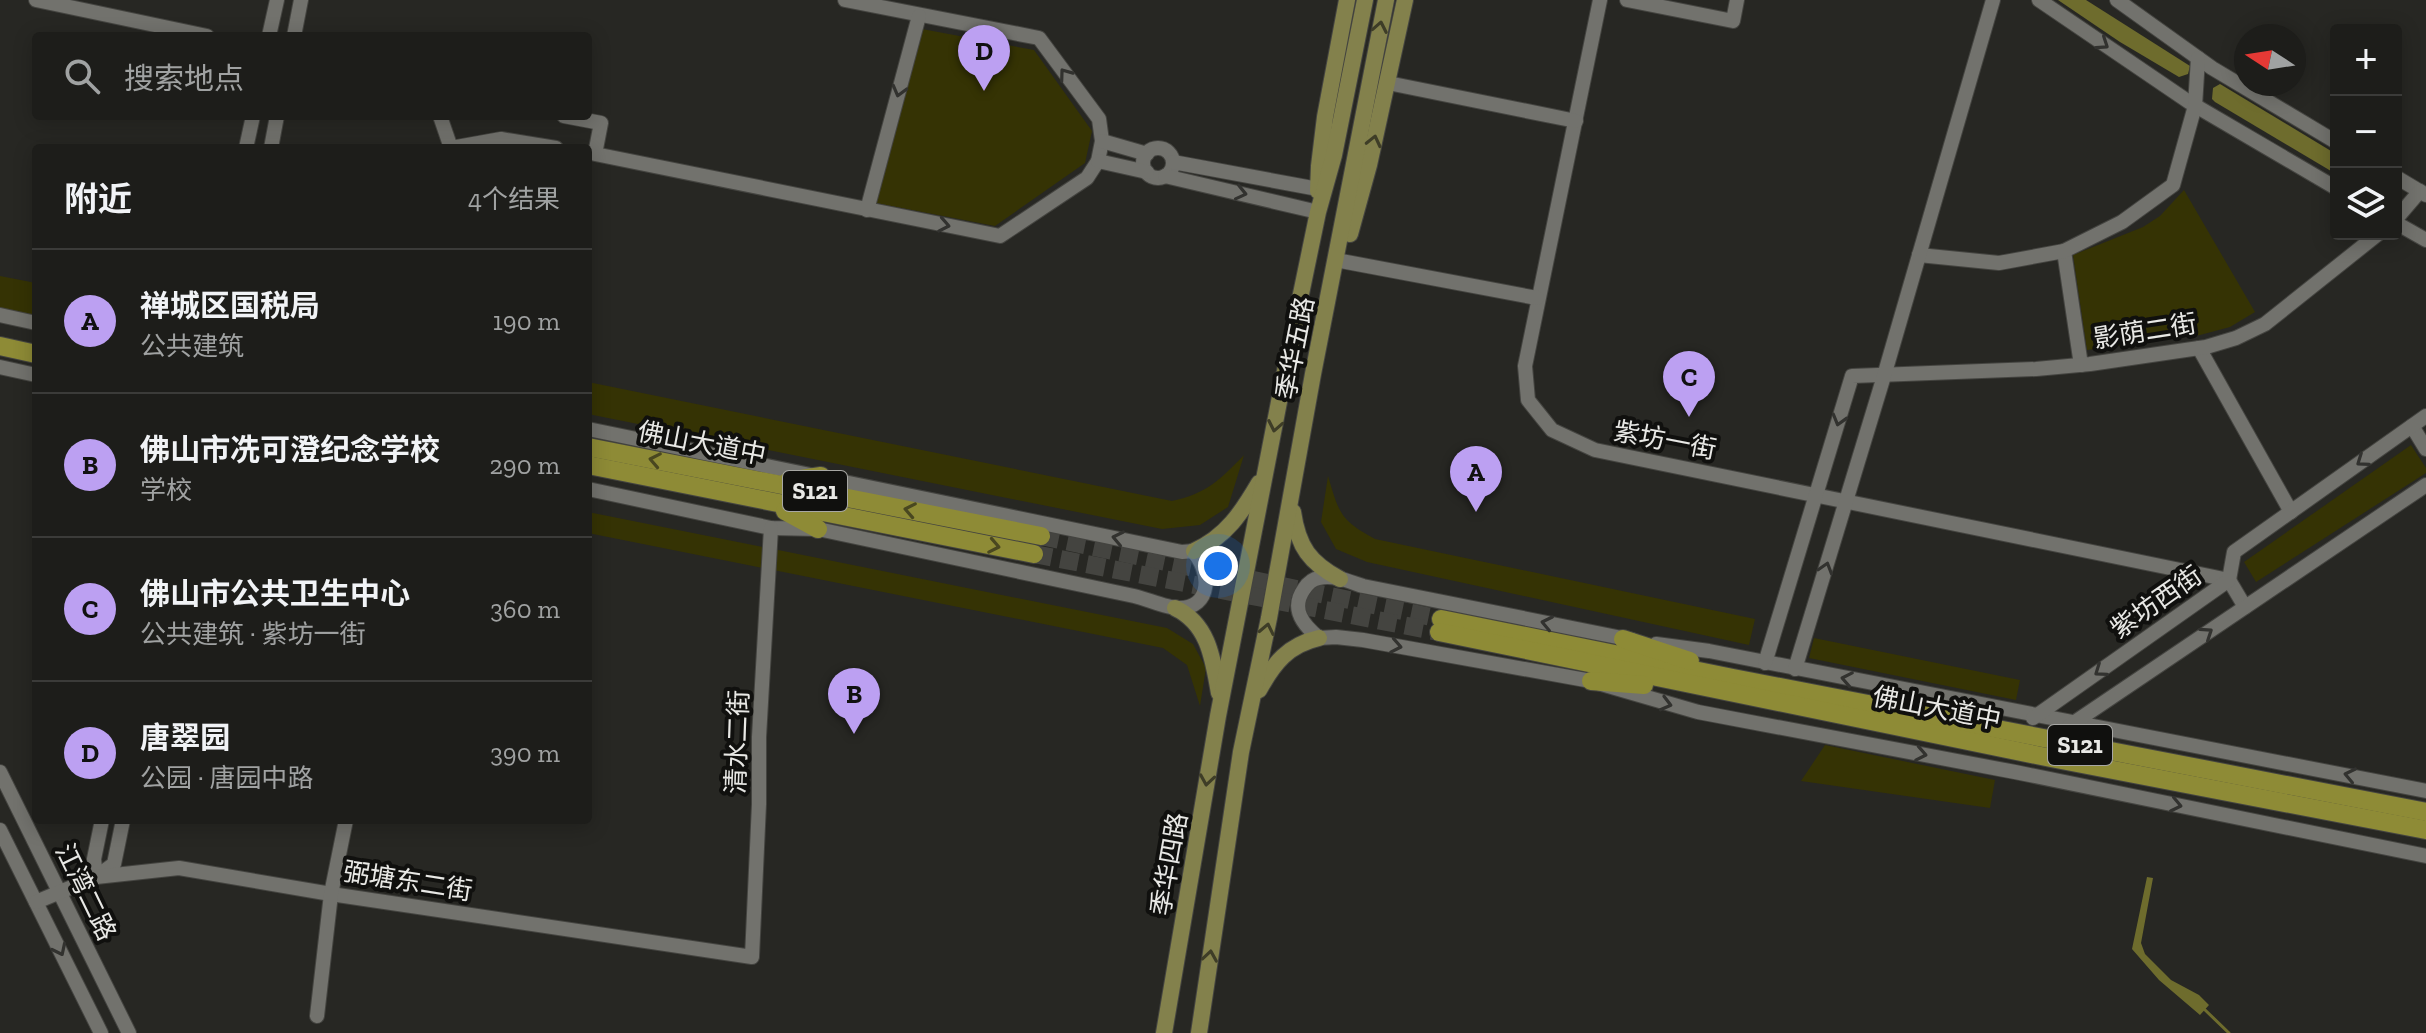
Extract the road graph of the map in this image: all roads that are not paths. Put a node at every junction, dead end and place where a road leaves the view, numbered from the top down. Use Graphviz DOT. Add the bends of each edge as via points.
graph roads {
  1 [pos="36,0"];
  2 [pos="268,0"];
  3 [pos="277,0"];
  4 [pos="293,0"];
  5 [pos="301,0"];
  6 [pos="845,0"];
  7 [pos="1347,0"];
  8 [pos="1365,0"];
  9 [pos="1386,0"];
  10 [pos="1405,0"];
  11 [pos="1600,0"];
  12 [pos="1627,0"];
  13 [pos="1737,0"];
  14 [pos="1993,0"];
  15 [pos="2039,0"];
  16 [pos="2117,0"];
  17 [pos="919,16"];
  18 [pos="188,32"];
  19 [pos="262,32"];
  20 [pos="270,32"];
  21 [pos="287,32"];
  22 [pos="295,32"];
  23 [pos="2198,58"];
  24 [pos="1388,83"];
  25 [pos="2195,106"];
  26 [pos="244,120"];
  27 [pos="252,120"];
  28 [pos="269,120"];
  29 [pos="276,120"];
  30 [pos="441,120"];
  31 [pos="585,120"];
  32 [pos="1576,121"];
  33 [pos="2330,138"];
  34 [pos="1102,141"];
  35 [pos="239,144"];
  36 [pos="247,144"];
  37 [pos="265,144"];
  38 [pos="272,144"];
  39 [pos="450,144"];
  40 [pos="473,144"];
  41 [pos="532,144"];
  42 [pos="592,151"];
  43 [pos="592,154"];
  44 [pos="1147,154"];
  45 [pos="1098,161"];
  46 [pos="1173,162"];
  47 [pos="1147,172"];
  48 [pos="1165,176"];
  49 [pos="2402,181"];
  50 [pos="2330,185"];
  51 [pos="1318,189"];
  52 [pos="2423,193"];
  53 [pos="867,210"];
  54 [pos="1318,212"];
  55 [pos="2402,215"];
  56 [pos="2402,225"];
  57 [pos="2370,240"];
  58 [pos="2426,240"];
  59 [pos="2064,251"];
  60 [pos="1919,255"];
  61 [pos="1341,261"];
  62 [pos="1329,296"];
  63 [pos="1537,298"];
  64 [pos="0,315"];
  65 [pos="0,322"];
  66 [pos="32,322"];
  67 [pos="32,329"];
  68 [pos="0,335"];
  69 [pos="32,341"];
  70 [pos="0,346"];
  71 [pos="2199,348"];
  72 [pos="32,353"];
  73 [pos="0,359"];
  74 [pos="32,364"];
  75 [pos="2081,365"];
  76 [pos="0,367"];
  77 [pos="32,374"];
  78 [pos="1884,376"];
  79 [pos="2426,416"];
  80 [pos="2412,426"];
  81 [pos="592,430"];
  82 [pos="592,448"];
  83 [pos="2426,449"];
  84 [pos="592,466"];
  85 [pos="1266,472"];
  86 [pos="821,476"];
  87 [pos="2426,485"];
  88 [pos="592,490"];
  89 [pos="770,492"];
  90 [pos="1817,495"];
  91 [pos="1292,499"];
  92 [pos="1847,501"];
  93 [pos="2291,512"];
  94 [pos="771,528"];
  95 [pos="818,529"];
  96 [pos="1041,536"];
  97 [pos="1193,551"];
  98 [pos="1034,554"];
  99 [pos="1340,579"];
  100 [pos="2229,580"];
  101 [pos="2245,607"];
  102 [pos="1175,608"];
  103 [pos="1440,626"];
  104 [pos="1319,638"];
  105 [pos="1623,639"];
  106 [pos="1765,663"];
  107 [pos="1795,669"];
  108 [pos="1591,681"];
  109 [pos="1731,686"];
  110 [pos="1221,703"];
  111 [pos="1251,705"];
  112 [pos="2036,715"];
  113 [pos="2073,723"];
  114 [pos="2013,732"];
  115 [pos="2049,739"];
  116 [pos="0,772"];
  117 [pos="2426,791"];
  118 [pos="2426,812"];
  119 [pos="101,824"];
  120 [pos="122,824"];
  121 [pos="345,824"];
  122 [pos="0,830"];
  123 [pos="2426,830"];
  124 [pos="2426,856"];
  125 [pos="96,877"];
  126 [pos="60,891"];
  127 [pos="331,894"];
  128 [pos="36,902"];
  129 [pos="752,957"];
  130 [pos="317,1016"];
  131 [pos="101,1033"];
  132 [pos="129,1033"];
  133 [pos="1164,1033"];
  134 [pos="1199,1033"];
  1 -- 18 [label="street"];
  2 -- 19 [label="street"];
  3 -- 20 [label="street"];
  4 -- 21 [label="street"];
  5 -- 22 [label="street"];
  6 -- 17 [label="street"];
  7 -- 51 [label="main road" via="1325,117"];
  8 -- 54 [label="main road, 季华五路"];
  62 -- 9 [label="main road, 季华五路, one-way"];
  10 -- 24 [label="main road"];
  11 -- 32 [label="street, 紫坊一街"];
  12 -- 13 [label="street" via="1733,21"];
  14 -- 60 [label="street"];
  15 -- 25 [label="street, one-way"];
  16 -- 23 [label="street"];
  34 -- 17 [label="street, one-way" via="1099,119 1039,38"];
  17 -- 53 [label="street, one-way"];
  23 -- 25 [label="street"];
  23 -- 33 [label="street"];
  24 -- 32 [label="street"];
  61 -- 24 [label="main road, one-way"];
  25 -- 50 [label="street"];
  25 -- 59 [label="street" via="2173,185 2122,222"];
  26 -- 35 [label="street"];
  27 -- 36 [label="street"];
  28 -- 37 [label="street"];
  29 -- 38 [label="street"];
  30 -- 39 [label="street"];
  31 -- 42 [label="street" via="601,123"];
  32 -- 63 [label="street, 紫坊一街"];
  34 -- 44 [label="street"];
  34 -- 45 [label="street"];
  40 -- 41 [label="street" via="501,139"];
  43 -- 53 [label="street"];
  44 -- 46 [label="street" via="1164,150"];
  44 -- 47 [label="street"];
  45 -- 47 [label="street"];
  53 -- 45 [label="street, one-way" via="1000,236 1087,178"];
  46 -- 48 [label="street"];
  46 -- 51 [label="street"];
  47 -- 48 [label="street"];
  48 -- 54 [label="street, one-way"];
  49 -- 52 [label="street"];
  51 -- 54 [label="main road"];
  52 -- 55 [label="street"];
  54 -- 85 [label="main road, 季华五路, one-way"];
  56 -- 58 [label="street"];
  57 -- 71 [label="street, 影荫二街" via="2265,324"];
  59 -- 60 [label="street" via="1999,263"];
  59 -- 75 [label="street"];
  60 -- 78 [label="street"];
  61 -- 62 [label="main road"];
  61 -- 63 [label="street"];
  62 -- 91 [label="main road, 季华五路"];
  63 -- 90 [label="street, 紫坊一街" via="1525,366 1528,400 1552,430 1595,450"];
  64 -- 66 [label="street"];
  65 -- 67 [label="street"];
  68 -- 69 [label="highway"];
  70 -- 72 [label="highway"];
  71 -- 75 [label="street, 影荫二街"];
  71 -- 93 [label="street"];
  73 -- 74 [label="street"];
  75 -- 78 [label="street, 影荫二街"];
  76 -- 77 [label="street"];
  78 -- 90 [label="street, 影荫二街, one-way" via="1852,376"];
  78 -- 92 [label="street"];
  79 -- 80 [label="street, 紫坊西街"];
  80 -- 83 [label="street"];
  80 -- 93 [label="street, 紫坊西街, one-way"];
  81 -- 86 [label="street"];
  89 -- 82 [label="highway, 佛山大道中 / S121, one-way"];
  84 -- 89 [label="highway, 佛山大道中 / S121"];
  85 -- 97 [label="main road" via="1223,534"];
  85 -- 110 [label="main road, 季华五路"];
  86 -- 89 [label="highway"];
  97 -- 86 [label="street, one-way"];
  87 -- 101 [label="street, 紫坊西街"];
  88 -- 94 [label="street"];
  89 -- 95 [label="highway"];
  96 -- 89 [label="highway, 佛山大道中 / S121, one-way"];
  89 -- 98 [label="highway, 佛山大道中 / S121, one-way"];
  90 -- 92 [label="street, 紫坊一街"];
  90 -- 106 [label="street"];
  91 -- 99 [label="main road" via="1298,540 1322,569"];
  111 -- 91 [label="main road, 季华五路, one-way"];
  92 -- 100 [label="street, 紫坊一街"];
  107 -- 92 [label="street, one-way"];
  93 -- 100 [label="street, 紫坊西街" via="2234,552"];
  94 -- 95 [label="street"];
  94 -- 129 [label="street, 清水二街"];
  95 -- 102 [label="street"];
  97 -- 102 [label="street" via="1204,565 1204,594 1195,604"];
  99 -- 104 [label="street" via="1310,580 1299,598 1300,619"];
  105 -- 99 [label="street, 佛山大道中, one-way"];
  100 -- 101 [label="street"];
  100 -- 112 [label="street, 紫坊西街, one-way"];
  113 -- 101 [label="street, 紫坊西街, one-way"];
  102 -- 110 [label="main road" via="1208,641"];
  103 -- 109 [label="highway, 佛山大道中 / S121"];
  104 -- 108 [label="street, one-way" via="1363,640"];
  104 -- 111 [label="main road" via="1282,655"];
  105 -- 106 [label="street, 佛山大道中"];
  105 -- 109 [label="highway" via="1665,651"];
  106 -- 107 [label="street, 佛山大道中"];
  112 -- 107 [label="street, 佛山大道中, one-way"];
  108 -- 109 [label="highway"];
  108 -- 124 [label="street, one-way" via="1698,712"];
  109 -- 114 [label="highway, 佛山大道中 / S121"];
  109 -- 123 [label="highway, 佛山大道中 / S121"];
  110 -- 133 [label="main road, 季华四路, one-way"];
  134 -- 111 [label="main road, 季华四路, one-way"];
  112 -- 113 [label="street, 佛山大道中"];
  112 -- 114 [label="street, 紫坊西街"];
  113 -- 115 [label="street, 紫坊西街"];
  117 -- 113 [label="street, 佛山大道中, one-way"];
  114 -- 115 [label="highway, 佛山大道中 / S121"];
  115 -- 118 [label="highway, 佛山大道中 / S121"];
  116 -- 126 [label="street, 江湾二路"];
  119 -- 125 [label="street"];
  120 -- 125 [label="street" via="114,864"];
  121 -- 127 [label="street"];
  122 -- 128 [label="street"];
  125 -- 126 [label="street, 弼塘东二街"];
  125 -- 127 [label="street, 弼塘东二街" via="179,868"];
  126 -- 128 [label="street, 弼塘东二街"];
  126 -- 132 [label="street, 江湾二路"];
  127 -- 129 [label="street, 弼塘东二街"];
  127 -- 130 [label="street"];
  128 -- 131 [label="street, one-way"];
}
